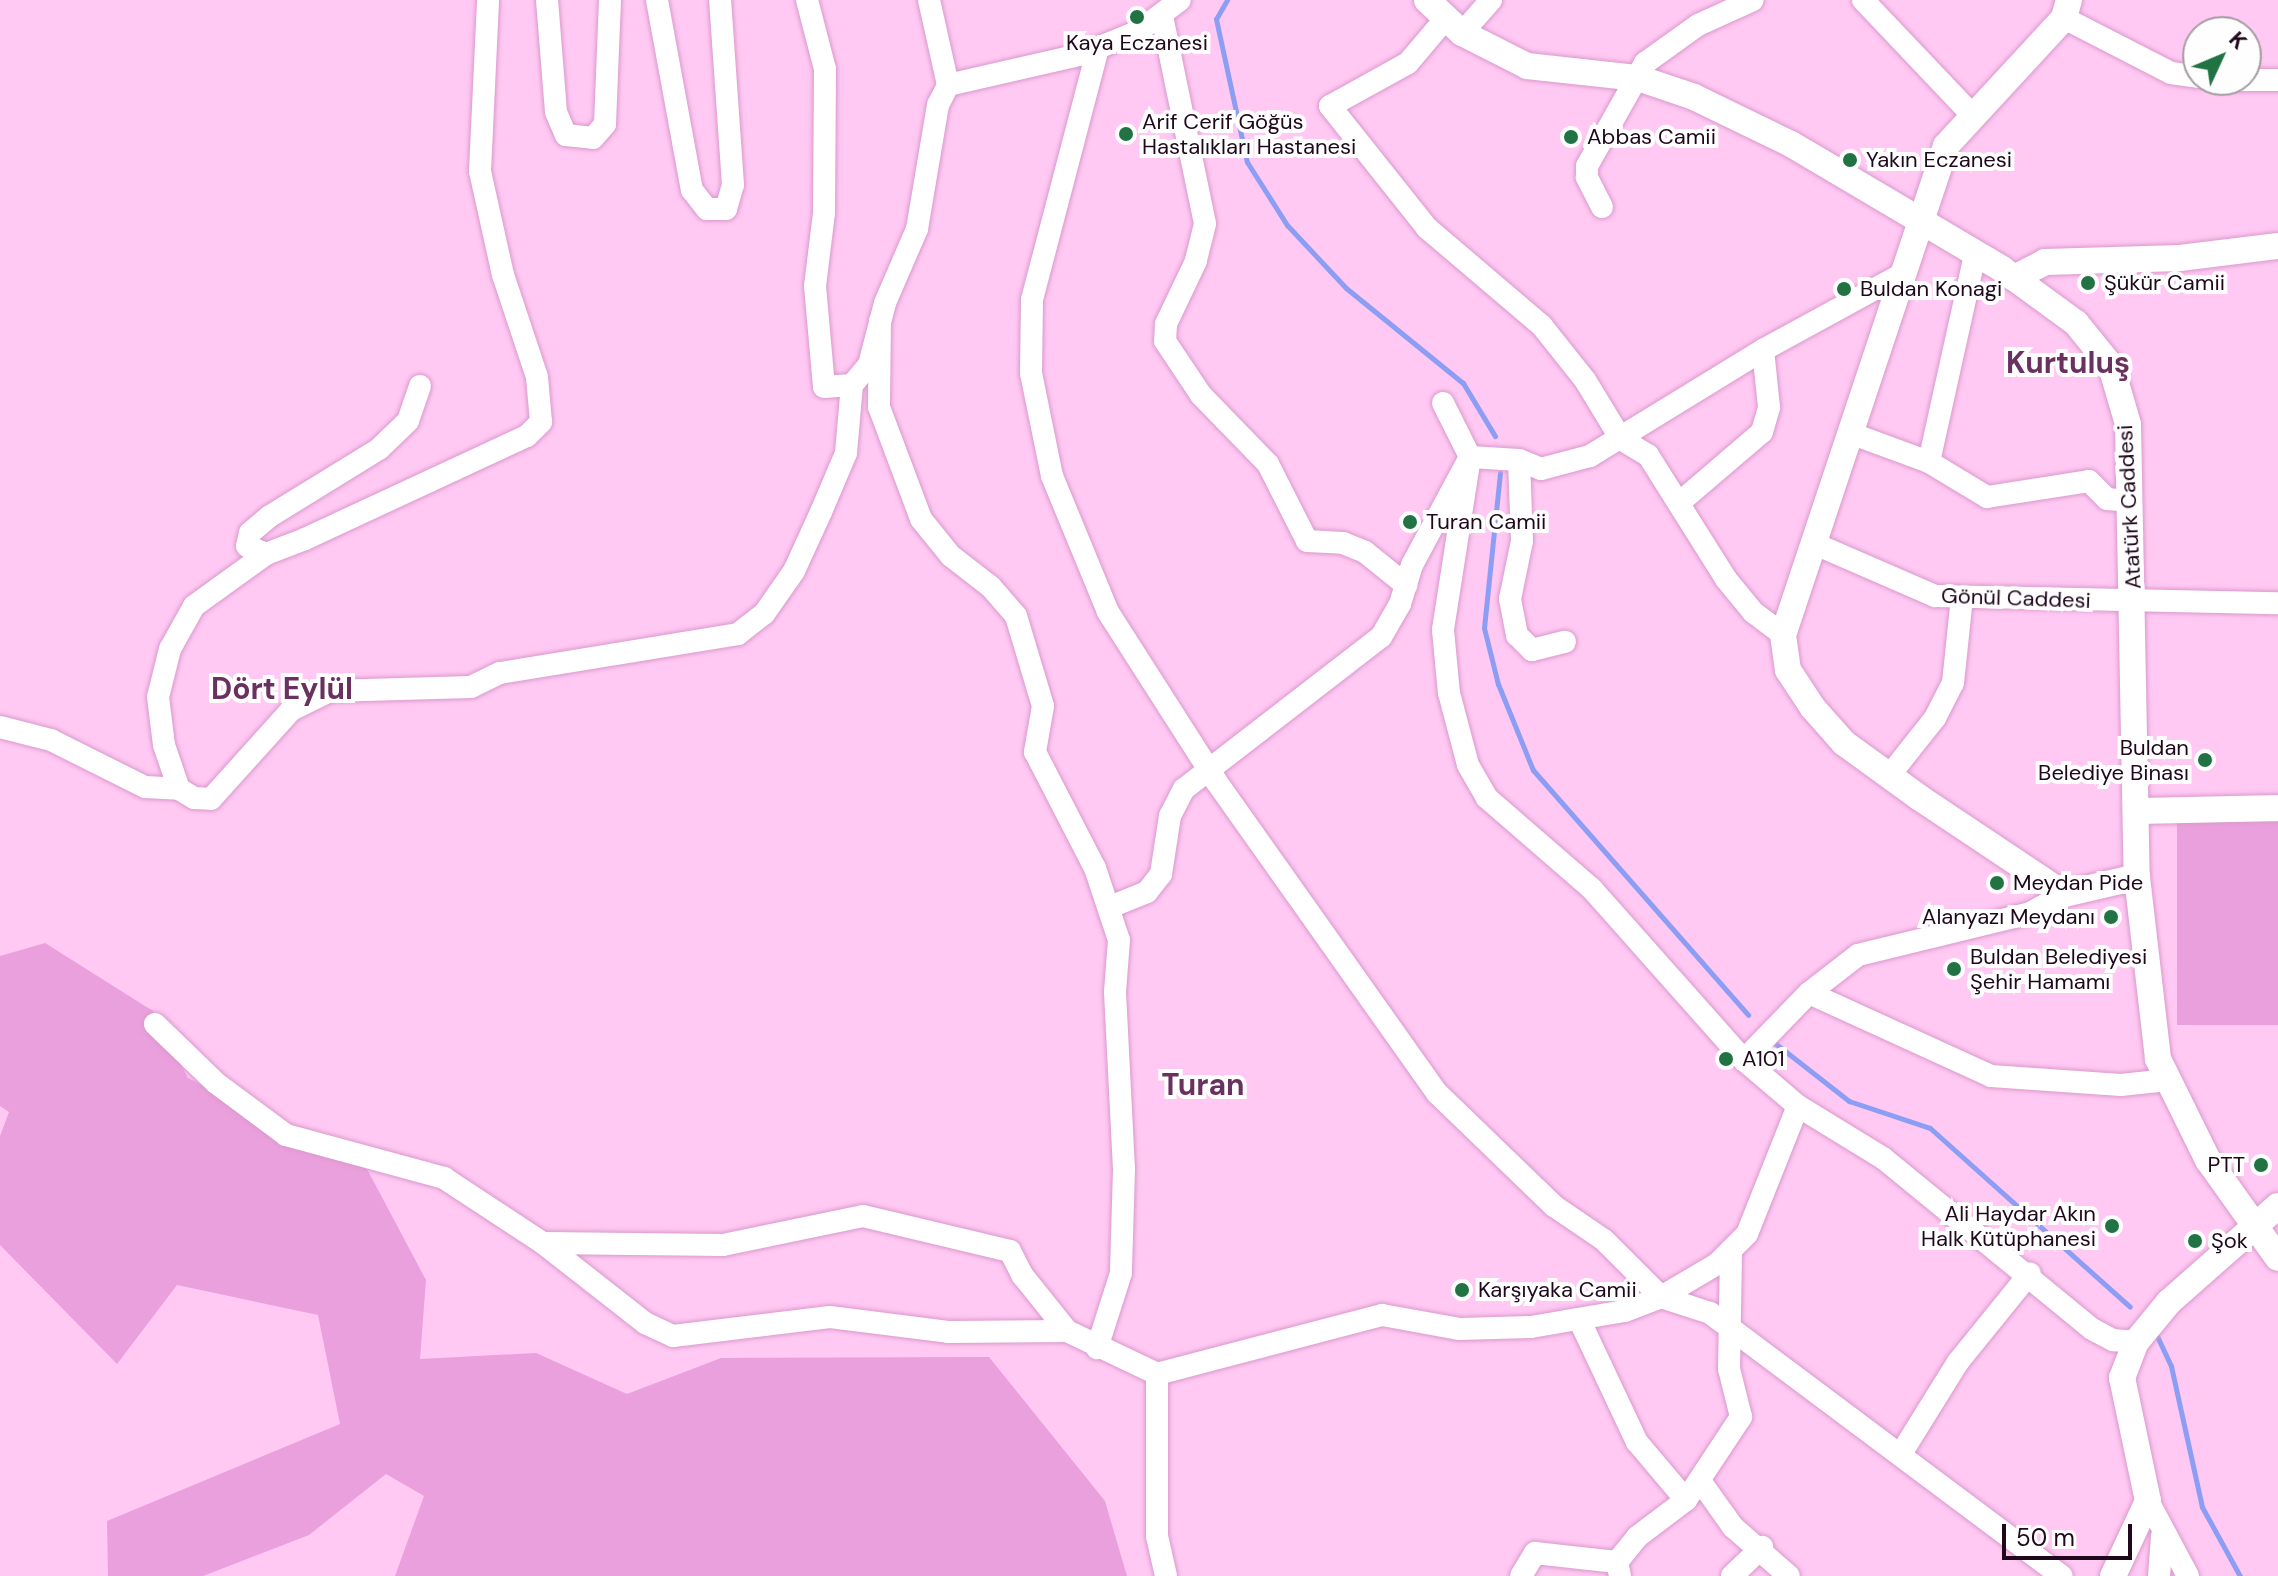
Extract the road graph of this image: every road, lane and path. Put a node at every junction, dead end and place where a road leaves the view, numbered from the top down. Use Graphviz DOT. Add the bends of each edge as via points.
graph roads {
  1 [pos="488,0"];
  2 [pos="547,0"];
  3 [pos="610,0"];
  4 [pos="657,0"];
  5 [pos="720,0"];
  6 [pos="807,0"];
  7 [pos="929,0"];
  8 [pos="1180,0"];
  9 [pos="1427,0"];
  10 [pos="1491,0"];
  11 [pos="1753,0"];
  12 [pos="1863,0"];
  13 [pos="2067,9"];
  14 [pos="1162,16"];
  15 [pos="1454,25"];
  16 [pos="1098,48"];
  17 [pos="2182,75"];
  18 [pos="1638,78"];
  19 [pos="948,85"];
  20 [pos="1971,114"];
  21 [pos="1602,207"];
  22 [pos="1926,226"];
  23 [pos="2278,246"];
  24 [pos="1975,254"];
  25 [pos="1904,273"];
  26 [pos="2014,278"];
  27 [pos="880,321"];
  28 [pos="1763,350"];
  29 [pos="852,385"];
  30 [pos="420,386"];
  31 [pos="1443,403"];
  32 [pos="1850,433"];
  33 [pos="1621,439"];
  34 [pos="1470,457"];
  35 [pos="1519,460"];
  36 [pos="1929,462"];
  37 [pos="2131,501"];
  38 [pos="1679,503"];
  39 [pos="1813,543"];
  40 [pos="266,554"];
  41 [pos="1406,585"];
  42 [pos="1962,598"];
  43 [pos="2134,601"];
  44 [pos="2278,603"];
  45 [pos="1783,635"];
  46 [pos="1565,642"];
  47 [pos="0,727"];
  48 [pos="1207,767"];
  49 [pos="1889,776"];
  50 [pos="179,789"];
  51 [pos="2278,808"];
  52 [pos="2140,811"];
  53 [pos="2137,877"];
  54 [pos="2064,894"];
  55 [pos="1110,907"];
  56 [pos="1809,993"];
  57 [pos="155,1024"];
  58 [pos="1744,1060"];
  59 [pos="2168,1080"];
  60 [pos="1798,1106"];
  61 [pos="2278,1206"];
  62 [pos="2257,1228"];
  63 [pos="543,1243"];
  64 [pos="1731,1250"];
  65 [pos="2278,1258"];
  66 [pos="2030,1273"];
  67 [pos="1661,1297"];
  68 [pos="1579,1319"];
  69 [pos="1067,1331"];
  70 [pos="1729,1331"];
  71 [pos="2136,1342"];
  72 [pos="1097,1348"];
  73 [pos="1157,1374"];
  74 [pos="1902,1452"];
  75 [pos="1701,1482"];
  76 [pos="1686,1500"];
  77 [pos="2148,1501"];
  78 [pos="2162,1536"];
  79 [pos="1762,1547"];
  80 [pos="1618,1569"];
  81 [pos="1166,1576"];
  82 [pos="1521,1576"];
  83 [pos="1732,1576"];
  84 [pos="1789,1576"];
  85 [pos="2062,1576"];
  86 [pos="2113,1576"];
  87 [pos="2159,1576"];
  88 [pos="2188,1576"];
  1 -- 40 [label="street" via="480,171 503,275 537,377 541,422 527,436"];
  2 -- 3 [label="street" via="556,112 566,135 593,138 605,124"];
  4 -- 5 [label="street" via="692,190 707,209 726,209 733,185"];
  6 -- 29 [label="street" via="825,69 824,213 815,286 824,387"];
  7 -- 19 [label="street"];
  8 -- 14 [label="street"];
  9 -- 15 [label="street, Atatürk Caddesi"];
  10 -- 15 [label="street"];
  11 -- 18 [label="street" via="1676,40 1645,63"];
  12 -- 20 [label="street"];
  13 -- 17 [label="street" via="2171,73"];
  13 -- 20 [label="street"];
  14 -- 16 [label="street"];
  14 -- 41 [label="street" via="1205,224 1196,261 1166,324 1165,341 1201,395 1268,464 1307,541 1343,543 1365,552"];
  15 -- 18 [label="street, Atatürk Caddesi" via="1527,66"];
  15 -- 33 [label="street" via="1408,63 1330,106 1427,228 1542,326 1585,380"];
  16 -- 19 [label="street"];
  16 -- 48 [label="street" via="1032,300 1031,373 1052,476 1108,612"];
  18 -- 21 [label="street" via="1587,166"];
  18 -- 22 [label="street, Atatürk Caddesi" via="1694,97 1791,144"];
  19 -- 27 [label="street" via="938,105 917,229"];
  20 -- 22 [label="street" via="1946,146"];
  22 -- 24 [label="street, Atatürk Caddesi"];
  22 -- 25 [label="street"];
  23 -- 26 [label="street" via="2180,258 2045,262"];
  24 -- 26 [label="street, Atatürk Caddesi"];
  24 -- 36 [label="street"];
  25 -- 28 [label="street"];
  25 -- 32 [label="street"];
  26 -- 37 [label="street, Atatürk Caddesi" via="2076,323 2111,366 2128,424"];
  27 -- 29 [label="street" via="869,365"];
  27 -- 55 [label="street" via="879,407 921,519 951,556 991,587 1016,616 1043,706 1035,752"];
  28 -- 33 [label="street"];
  28 -- 38 [label="street" via="1769,407 1762,432"];
  29 -- 50 [label="street" via="846,453 794,571 764,614 738,634 500,673 471,687 330,691 291,710 211,799"];
  30 -- 40 [label="street" via="408,421 379,449 250,533 247,546"];
  31 -- 34 [label="street"];
  32 -- 36 [label="street"];
  32 -- 39 [label="street"];
  33 -- 35 [label="street" via="1590,456 1541,469"];
  33 -- 38 [label="street" via="1648,455"];
  34 -- 35 [label="street"];
  34 -- 41 [label="street"];
  34 -- 58 [label="street" via="1443,630 1449,693 1468,765 1487,798 1592,889"];
  35 -- 46 [label="street" via="1522,541 1510,599 1517,635 1532,650"];
  36 -- 37 [label="street" via="1987,497 2089,481 2107,499"];
  37 -- 43 [label="street, Atatürk Caddesi"];
  38 -- 45 [label="street" via="1726,579 1753,612"];
  39 -- 42 [label="street, Gönül Caddesi" via="1909,589"];
  39 -- 45 [label="street"];
  40 -- 50 [label="street" via="194,606 170,649 158,697 164,745"];
  41 -- 48 [label="street" via="1381,637 1308,698"];
  42 -- 43 [label="street, Gönül Caddesi"];
  42 -- 49 [label="street" via="1953,683 1935,718"];
  43 -- 44 [label="street, Gönül Caddesi"];
  43 -- 52 [label="street, Atatürk Caddesi"];
  45 -- 49 [label="street" via="1788,670 1813,708 1844,743"];
  47 -- 50 [label="street" via="51,740 145,787"];
  48 -- 55 [label="street" via="1184,789 1170,816 1161,874 1147,892"];
  48 -- 67 [label="street" via="1437,1093 1554,1206 1604,1240"];
  49 -- 54 [label="street"];
  51 -- 52 [label="street"];
  52 -- 53 [label="street, Atatürk Caddesi"];
  53 -- 54 [label="street"];
  53 -- 59 [label="street, Atatürk Caddesi" via="2158,1059"];
  54 -- 56 [label="street" via="2030,913 1858,955"];
  55 -- 72 [label="street" via="1119,940 1115,992 1124,1169 1121,1273"];
  56 -- 58 [label="street"];
  56 -- 59 [label="street" via="1991,1076 2121,1085"];
  57 -- 63 [label="street" via="216,1083 286,1135 444,1178"];
  58 -- 60 [label="street"];
  59 -- 62 [label="street, Atatürk Caddesi" via="2208,1160"];
  60 -- 64 [label="street" via="1747,1234"];
  60 -- 66 [label="street" via="1883,1158"];
  61 -- 62 [label="street"];
  62 -- 65 [label="street, Atatürk Caddesi"];
  62 -- 71 [label="street" via="2169,1302"];
  63 -- 69 [label="street" via="645,1323 673,1336 830,1317 948,1332"];
  63 -- 69 [label="street" via="723,1245 863,1216 1010,1251"];
  64 -- 67 [label="street"];
  64 -- 70 [label="street"];
  66 -- 71 [label="street" via="2092,1329 2113,1340"];
  66 -- 74 [label="street" via="1958,1362"];
  67 -- 68 [label="street" via="1625,1311"];
  67 -- 70 [label="street" via="1710,1313"];
  68 -- 73 [label="street" via="1459,1329 1382,1315"];
  68 -- 76 [label="street" via="1637,1442"];
  69 -- 72 [label="street"];
  70 -- 74 [label="street"];
  70 -- 75 [label="street" via="1729,1369 1741,1417"];
  71 -- 77 [label="street" via="2122,1378"];
  72 -- 73 [label="street"];
  73 -- 81 [label="street" via="1157,1536"];
  74 -- 85 [label="street"];
  75 -- 76 [label="street"];
  75 -- 79 [label="street" via="1733,1527"];
  76 -- 80 [label="street" via="1637,1537"];
  77 -- 78 [label="street"];
  77 -- 86 [label="street"];
  78 -- 87 [label="street"];
  78 -- 88 [label="street"];
  79 -- 83 [label="street"];
  79 -- 84 [label="street"];
  80 -- 82 [label="street" via="1535,1553"];
}
